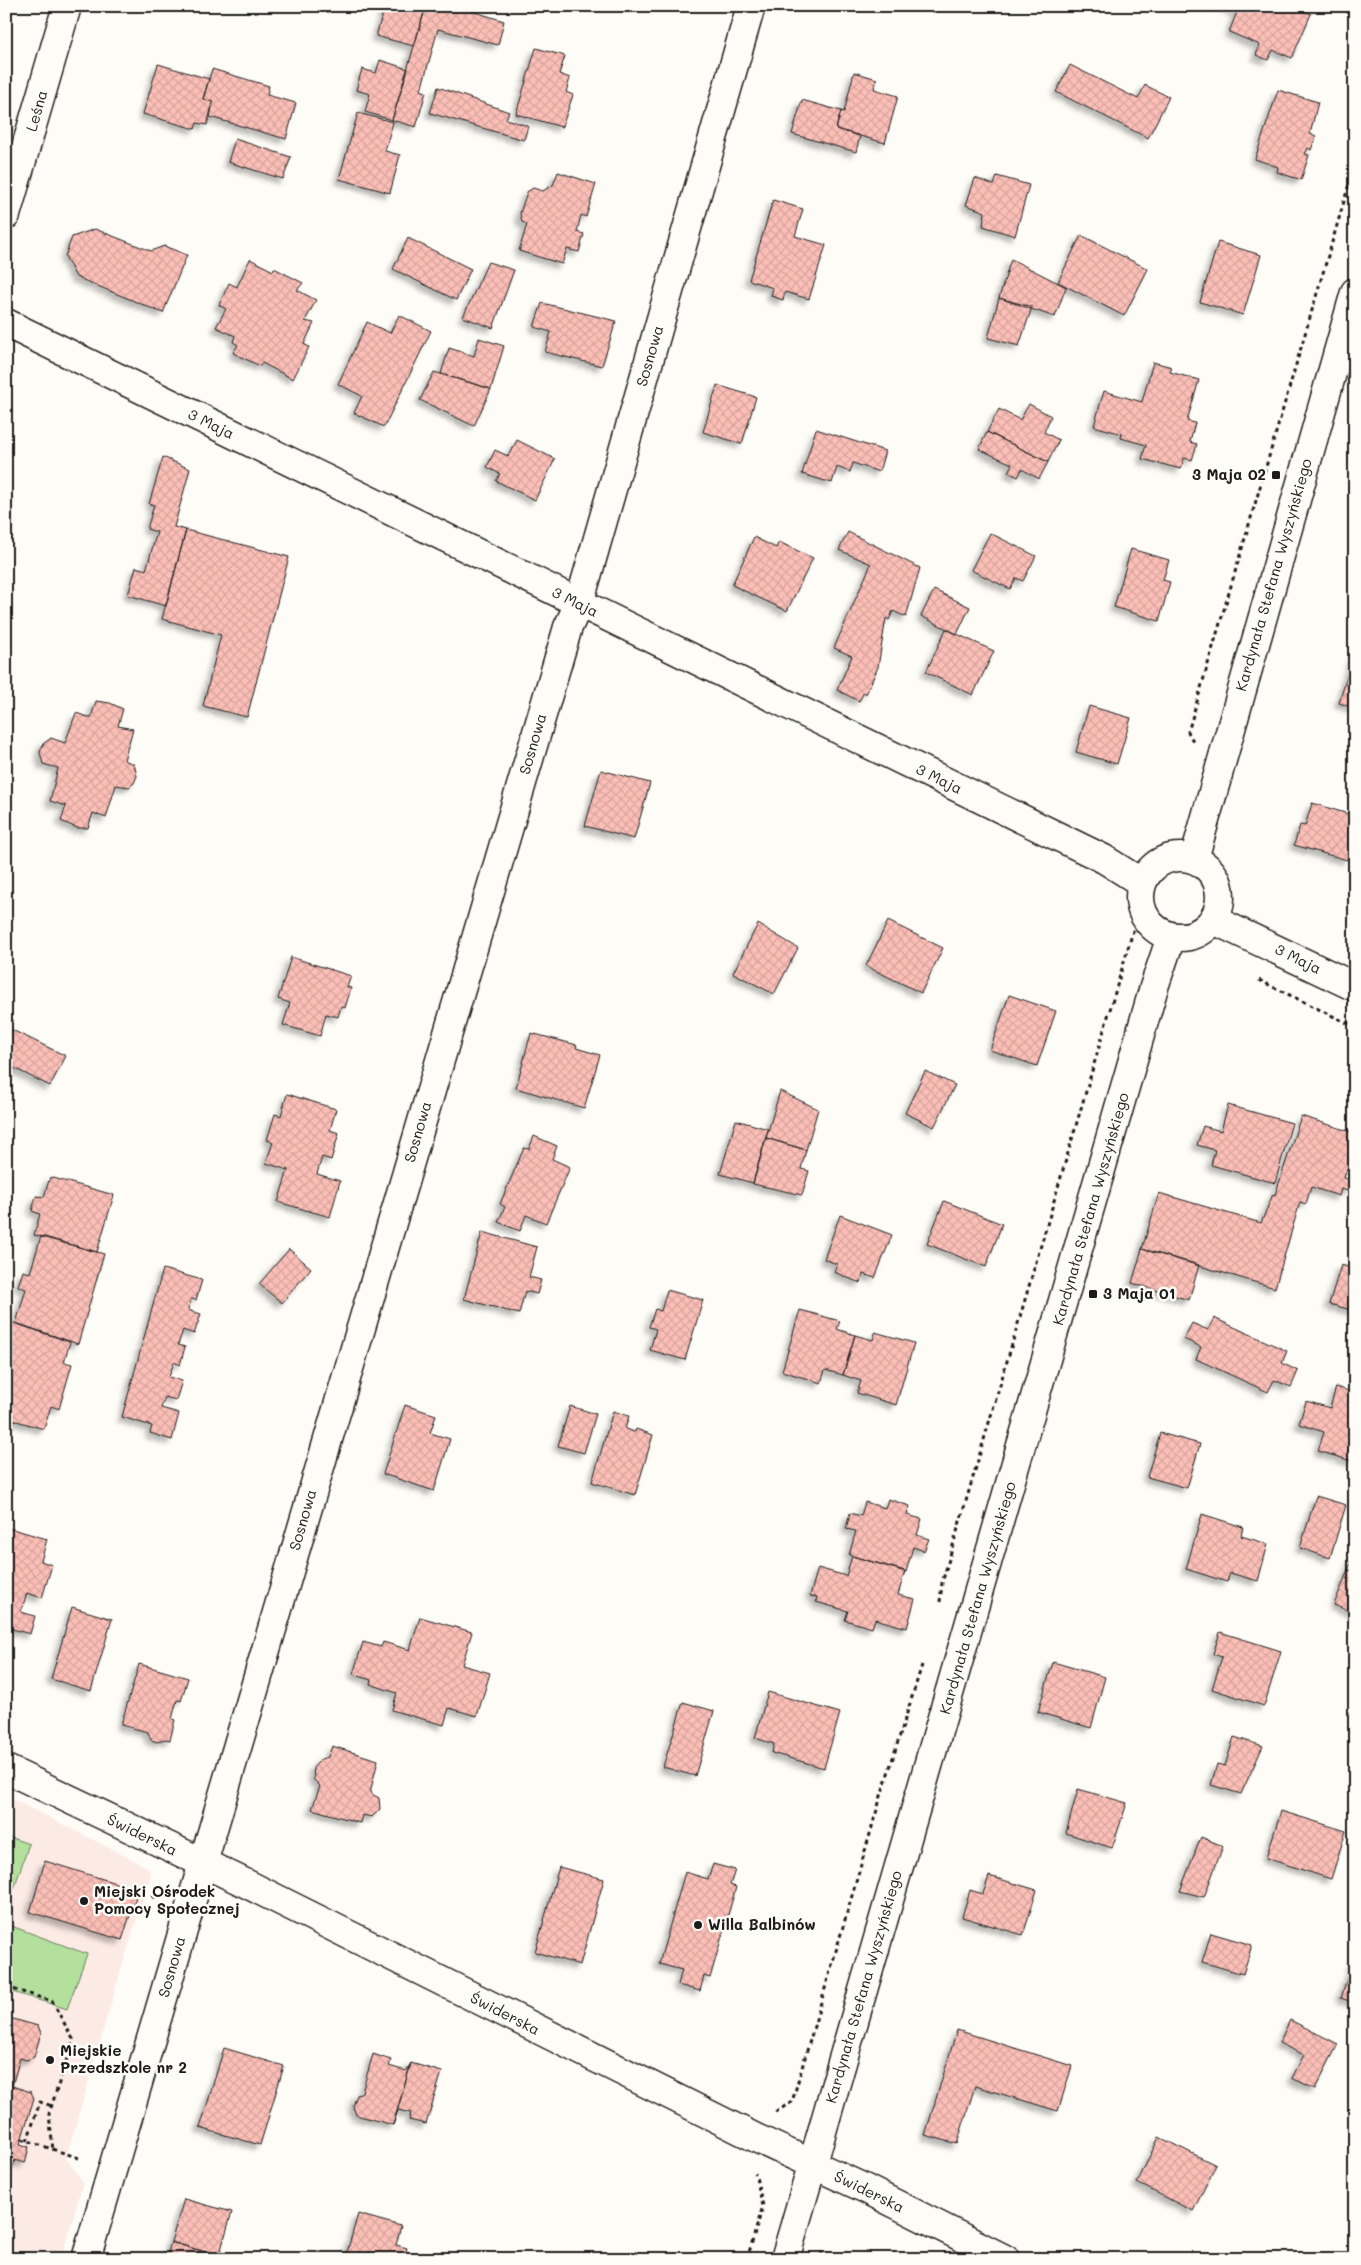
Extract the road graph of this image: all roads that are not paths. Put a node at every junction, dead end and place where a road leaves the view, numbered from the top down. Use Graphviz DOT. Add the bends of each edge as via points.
graph roads {
  1 [pos="67,6"];
  2 [pos="751,6"];
  3 [pos="6,215"];
  4 [pos="1355,292"];
  5 [pos="6,323"];
  6 [pos="579,604"];
  7 [pos="1194,859"];
  8 [pos="1142,883"];
  9 [pos="1214,920"];
  10 [pos="1171,937"];
  11 [pos="1355,987"];
  12 [pos="6,1769"];
  13 [pos="203,1864"];
  14 [pos="812,2164"];
  15 [pos="86,2259"];
  16 [pos="785,2259"];
  17 [pos="1005,2259"];
  1 -- 3 [label="street, Leśna"];
  2 -- 6 [label="street, Sosnowa"];
  4 -- 7 [label="street, Kardynała Stefana Wyszyńskiego"];
  5 -- 6 [label="street, 3 Maja"];
  6 -- 8 [label="street, 3 Maja" via="1104,859"];
  6 -- 13 [label="street, Sosnowa" via="565,636"];
  7 -- 8 [label="street" via="1175,857 1157,863"];
  7 -- 9 [label="street" via="1214,874 1219,886 1221,898"];
  8 -- 10 [label="street" via="1138,922"];
  9 -- 10 [label="street" via="1191,936"];
  9 -- 11 [label="street, 3 Maja"];
  10 -- 14 [label="street, Kardynała Stefana Wyszyńskiego" via="1154,986"];
  12 -- 13 [label="street, Świderska"];
  13 -- 14 [label="street, Świderska"];
  13 -- 15 [label="street, Sosnowa"];
  14 -- 16 [label="street, Kardynała Stefana Wyszyńskiego"];
  14 -- 17 [label="street, Świderska"];
}
